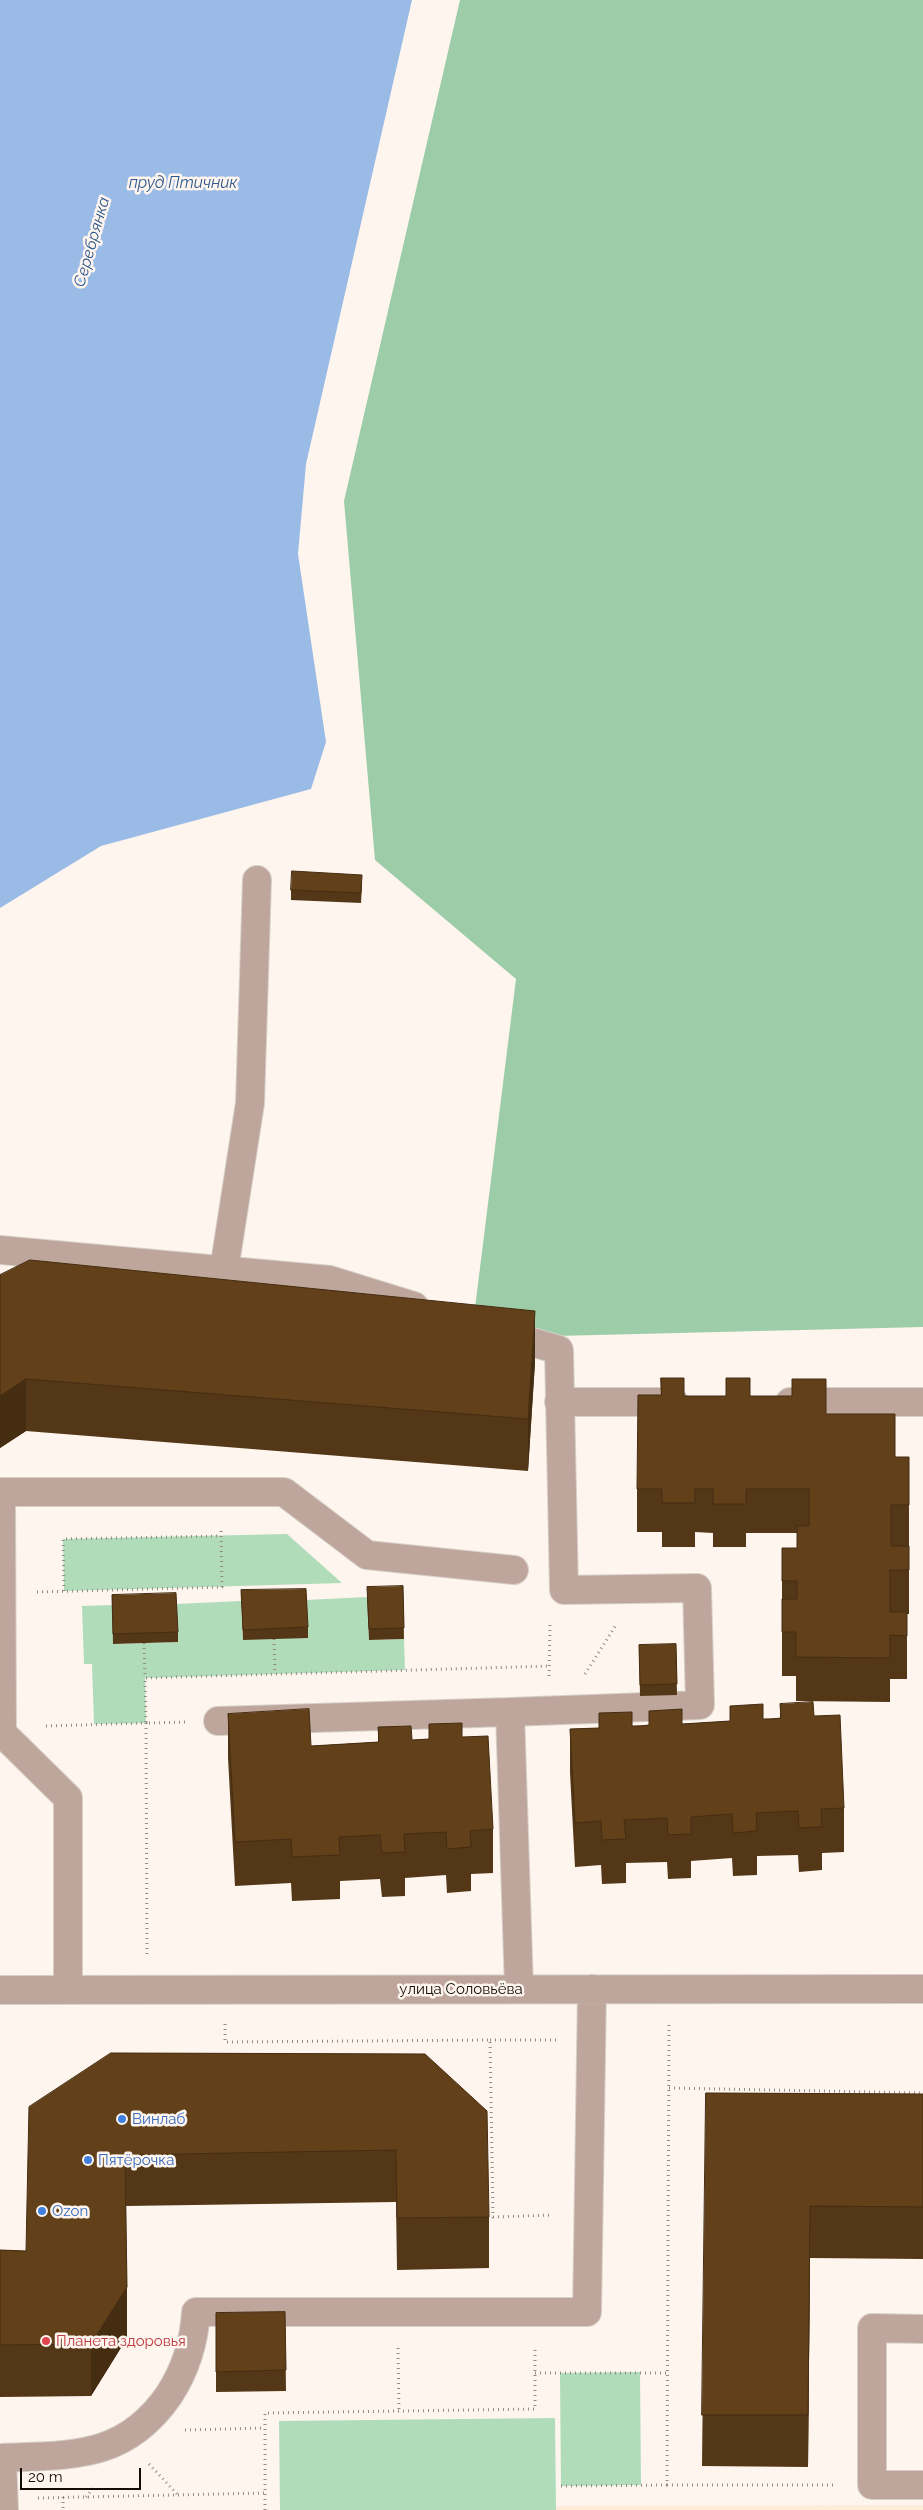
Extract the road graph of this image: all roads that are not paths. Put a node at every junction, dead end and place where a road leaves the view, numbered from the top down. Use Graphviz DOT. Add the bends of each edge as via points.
graph roads {
  1 [pos="258,880"];
  2 [pos="0,1250"];
  3 [pos="224,1270"];
  4 [pos="435,1312"];
  5 [pos="473,1324"];
  6 [pos="559,1402"];
  7 [pos="697,1402"];
  8 [pos="766,1402"];
  9 [pos="923,1402"];
  10 [pos="514,1570"];
  11 [pos="510,1712"];
  12 [pos="218,1721"];
  13 [pos="68,1989"];
  14 [pos="519,1989"];
  15 [pos="592,1989"];
  16 [pos="923,1989"];
  17 [pos="0,1990"];
  18 [pos="923,2328"];
  19 [pos="923,2485"];
  20 [pos="4,2504"];
  1 -- 3 [label="street" via="250,1103"];
  2 -- 3 [label="street"];
  3 -- 4 [label="street" via="330,1280"];
  5 -- 6 [label="street" via="559,1350"];
  6 -- 7 [label="street"];
  6 -- 11 [label="street" via="564,1590 697,1588 700,1705"];
  8 -- 9 [label="street"];
  10 -- 13 [label="street" via="367,1555 284,1492 1,1492 2,1733 68,1798"];
  11 -- 12 [label="street"];
  11 -- 14 [label="street"];
  13 -- 14 [label="street, улица Соловьёва"];
  13 -- 17 [label="street, улица Соловьёва"];
  14 -- 15 [label="street, улица Соловьёва"];
  15 -- 16 [label="street, улица Соловьёва"];
  15 -- 20 [label="street" via="587,2312 196,2312 195,2335 186,2364 179,2380 154,2415 122,2440 103,2448 69,2455 2,2458"];
  18 -- 19 [label="street" via="872,2328 872,2485"];
}
